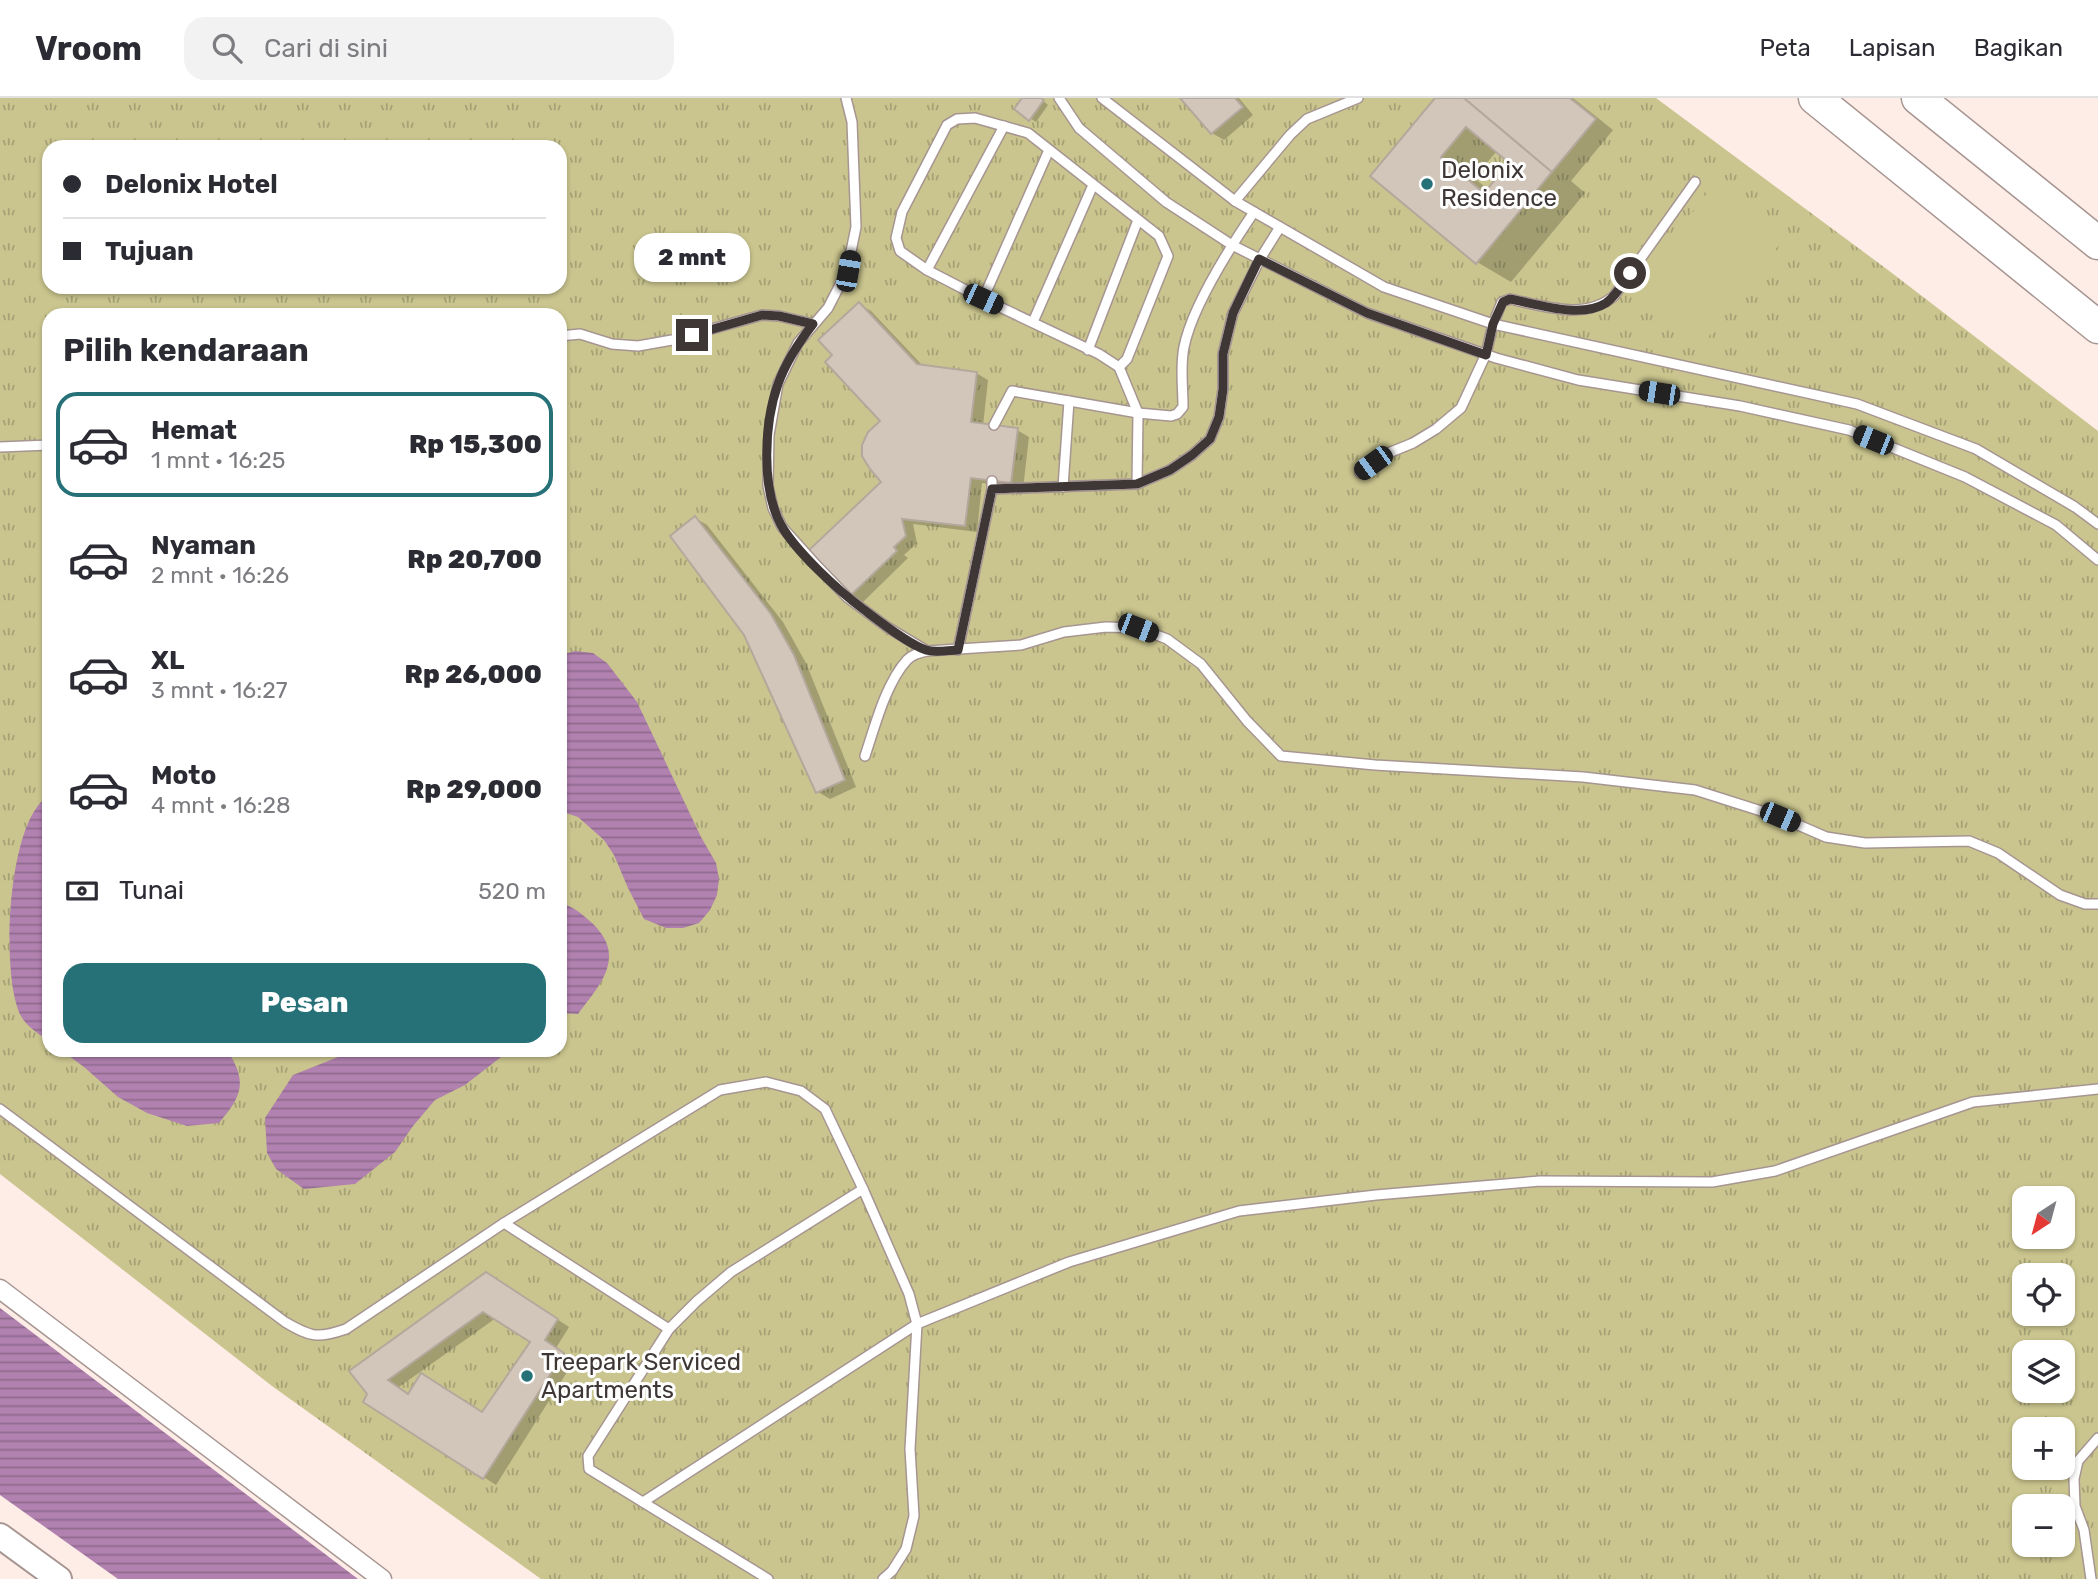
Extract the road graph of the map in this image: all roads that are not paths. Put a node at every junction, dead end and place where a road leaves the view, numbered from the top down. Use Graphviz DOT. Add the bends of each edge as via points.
graph roads {
  1 [pos="846,98"];
  2 [pos="1059,98"];
  3 [pos="1102,98"];
  4 [pos="1358,98"];
  5 [pos="1815,98"];
  6 [pos="1918,98"];
  7 [pos="1004,126"];
  8 [pos="1049,150"];
  9 [pos="1695,182"];
  10 [pos="1093,185"];
  11 [pos="1235,201"];
  12 [pos="1254,212"];
  13 [pos="1138,220"];
  14 [pos="1279,227"];
  15 [pos="2098,243"];
  16 [pos="1232,245"];
  17 [pos="1259,259"];
  18 [pos="927,270"];
  19 [pos="983,299"];
  20 [pos="1033,322"];
  21 [pos="813,324"];
  22 [pos="1493,324"];
  23 [pos="2098,327"];
  24 [pos="567,335"];
  25 [pos="1088,350"];
  26 [pos="1486,355"];
  27 [pos="1119,367"];
  28 [pos="1069,401"];
  29 [pos="1138,413"];
  30 [pos="994,425"];
  31 [pos="42,445"];
  32 [pos="0,447"];
  33 [pos="1360,473"];
  34 [pos="1137,484"];
  35 [pos="1063,487"];
  36 [pos="2098,524"];
  37 [pos="2098,560"];
  38 [pos="958,650"];
  39 [pos="927,651"];
  40 [pos="865,756"];
  41 [pos="2098,904"];
  42 [pos="2098,1090"];
  43 [pos="0,1109"];
  44 [pos="863,1189"];
  45 [pos="504,1223"];
  46 [pos="0,1289"];
  47 [pos="917,1324"];
  48 [pos="669,1329"];
  49 [pos="2098,1438"];
  50 [pos="643,1502"];
  51 [pos="0,1536"];
  52 [pos="59,1579"];
  53 [pos="382,1579"];
  54 [pos="768,1579"];
  55 [pos="883,1579"];
  56 [pos="2091,1579"];
  1 -- 21 [label="lane" via="852,122 856,227 848,271 828,308"];
  2 -- 16 [label="lane" via="1079,128 1146,186"];
  3 -- 11 [label="lane"];
  4 -- 11 [label="lane" via="1307,119"];
  5 -- 23 [label="highway"];
  6 -- 15 [label="highway"];
  7 -- 8 [label="lane" via="1028,133"];
  7 -- 18 [label="lane"];
  7 -- 18 [label="lane" via="975,118 947,125 902,212 895,238 900,251"];
  8 -- 10 [label="lane"];
  8 -- 19 [label="lane"];
  9 -- 22 [label="lane" via="1604,304 1571,311 1510,299 1503,302"];
  10 -- 13 [label="lane"];
  10 -- 20 [label="lane"];
  11 -- 12 [label="lane"];
  12 -- 14 [label="lane"];
  12 -- 16 [label="lane"];
  13 -- 25 [label="lane"];
  13 -- 27 [label="lane" via="1159,236 1168,256 1128,359"];
  14 -- 17 [label="lane"];
  14 -- 22 [label="lane" via="1384,287"];
  16 -- 17 [label="lane"];
  16 -- 29 [label="lane" via="1195,315 1184,347 1183,407 1171,416"];
  17 -- 26 [label="lane" via="1367,313"];
  17 -- 34 [label="lane" via="1233,313 1223,354 1219,417 1210,439 1170,470"];
  18 -- 19 [label="lane"];
  19 -- 20 [label="lane"];
  20 -- 25 [label="lane"];
  21 -- 24 [label="lane" via="762,315 638,346"];
  21 -- 39 [label="lane" via="778,384 767,458 773,508 782,527 848,598"];
  22 -- 26 [label="lane"];
  22 -- 36 [label="lane" via="1857,404 1976,449"];
  25 -- 27 [label="lane"];
  26 -- 33 [label="lane" via="1461,408 1436,429"];
  26 -- 37 [label="lane" via="1578,380 1740,406 1849,430 1965,477 2056,525"];
  27 -- 29 [label="lane"];
  28 -- 29 [label="lane"];
  28 -- 30 [label="lane" via="1012,391"];
  28 -- 35 [label="lane"];
  29 -- 34 [label="lane"];
  31 -- 32 [label="lane"];
  34 -- 35 [label="lane"];
  35 -- 38 [label="lane" via="992,485"];
  38 -- 39 [label="lane"];
  38 -- 41 [label="lane" via="1021,645 1064,632 1138,628 1167,639 1201,664 1281,756 1583,777 1695,790 1826,836 1865,843 1969,841 1998,853 2060,895"];
  39 -- 40 [label="lane" via="915,653 886,696"];
  42 -- 47 [label="lane" via="1973,1102 1775,1171 1712,1182 1540,1181 1238,1211 1069,1262"];
  43 -- 45 [label="lane" via="307,1335 325,1336 346,1329"];
  44 -- 45 [label="lane" via="825,1109 802,1091 766,1082 720,1090"];
  44 -- 47 [label="lane" via="909,1294"];
  44 -- 48 [label="lane" via="732,1272"];
  45 -- 48 [label="lane"];
  46 -- 53 [label="street"];
  47 -- 50 [label="lane"];
  47 -- 55 [label="lane" via="910,1449 914,1516 906,1549"];
  48 -- 50 [label="lane" via="589,1456 589,1469"];
  49 -- 56 [label="lane" via="2078,1461 2074,1479 2075,1506 2084,1530"];
  50 -- 54 [label="lane"];
  51 -- 52 [label="main road"];
}
